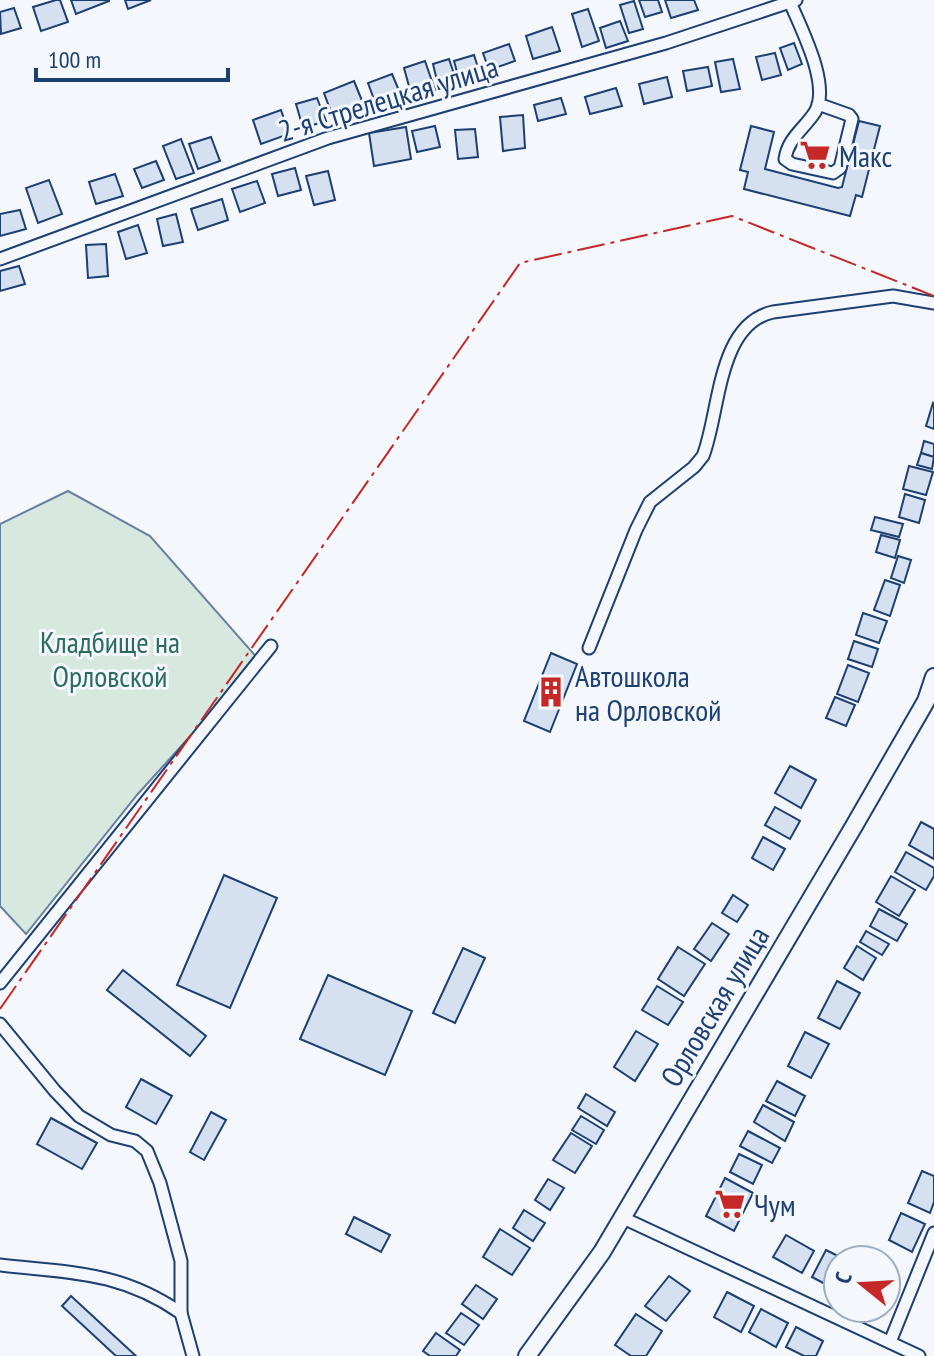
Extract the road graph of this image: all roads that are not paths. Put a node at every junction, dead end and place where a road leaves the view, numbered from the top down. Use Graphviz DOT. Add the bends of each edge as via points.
graph roads {
  1 [pos="793,1"];
  2 [pos="818,104"];
  3 [pos="0,259"];
  4 [pos="934,303"];
  5 [pos="271,646"];
  6 [pos="589,648"];
  7 [pos="934,677"];
  8 [pos="0,983"];
  9 [pos="0,1024"];
  10 [pos="621,1217"];
  11 [pos="934,1233"];
  12 [pos="0,1265"];
  13 [pos="181,1313"];
  14 [pos="890,1342"];
  15 [pos="193,1356"];
  16 [pos="527,1356"];
  17 [pos="919,1356"];
  1 -- 2 [label="street" via="818,75"];
  1 -- 3 [label="street, 2-я Стрелецкая улица" via="666,43 328,138"];
  2 -- 2 [label="street" via="793,137 785,159 833,173 840,166 852,118"];
  4 -- 6 [label="street" via="893,296 761,315 746,327 724,370 703,456 650,502"];
  5 -- 8 [label="street"];
  7 -- 10 [label="main road, Орловская улица" via="926,701 854,826"];
  9 -- 13 [label="street" via="79,1116 147,1151 181,1261"];
  10 -- 14 [label="street"];
  10 -- 16 [label="main road, Орловская улица"];
  11 -- 14 [label="street"];
  12 -- 13 [label="street" via="122,1282"];
  13 -- 15 [label="street"];
  14 -- 17 [label="street"];
}
